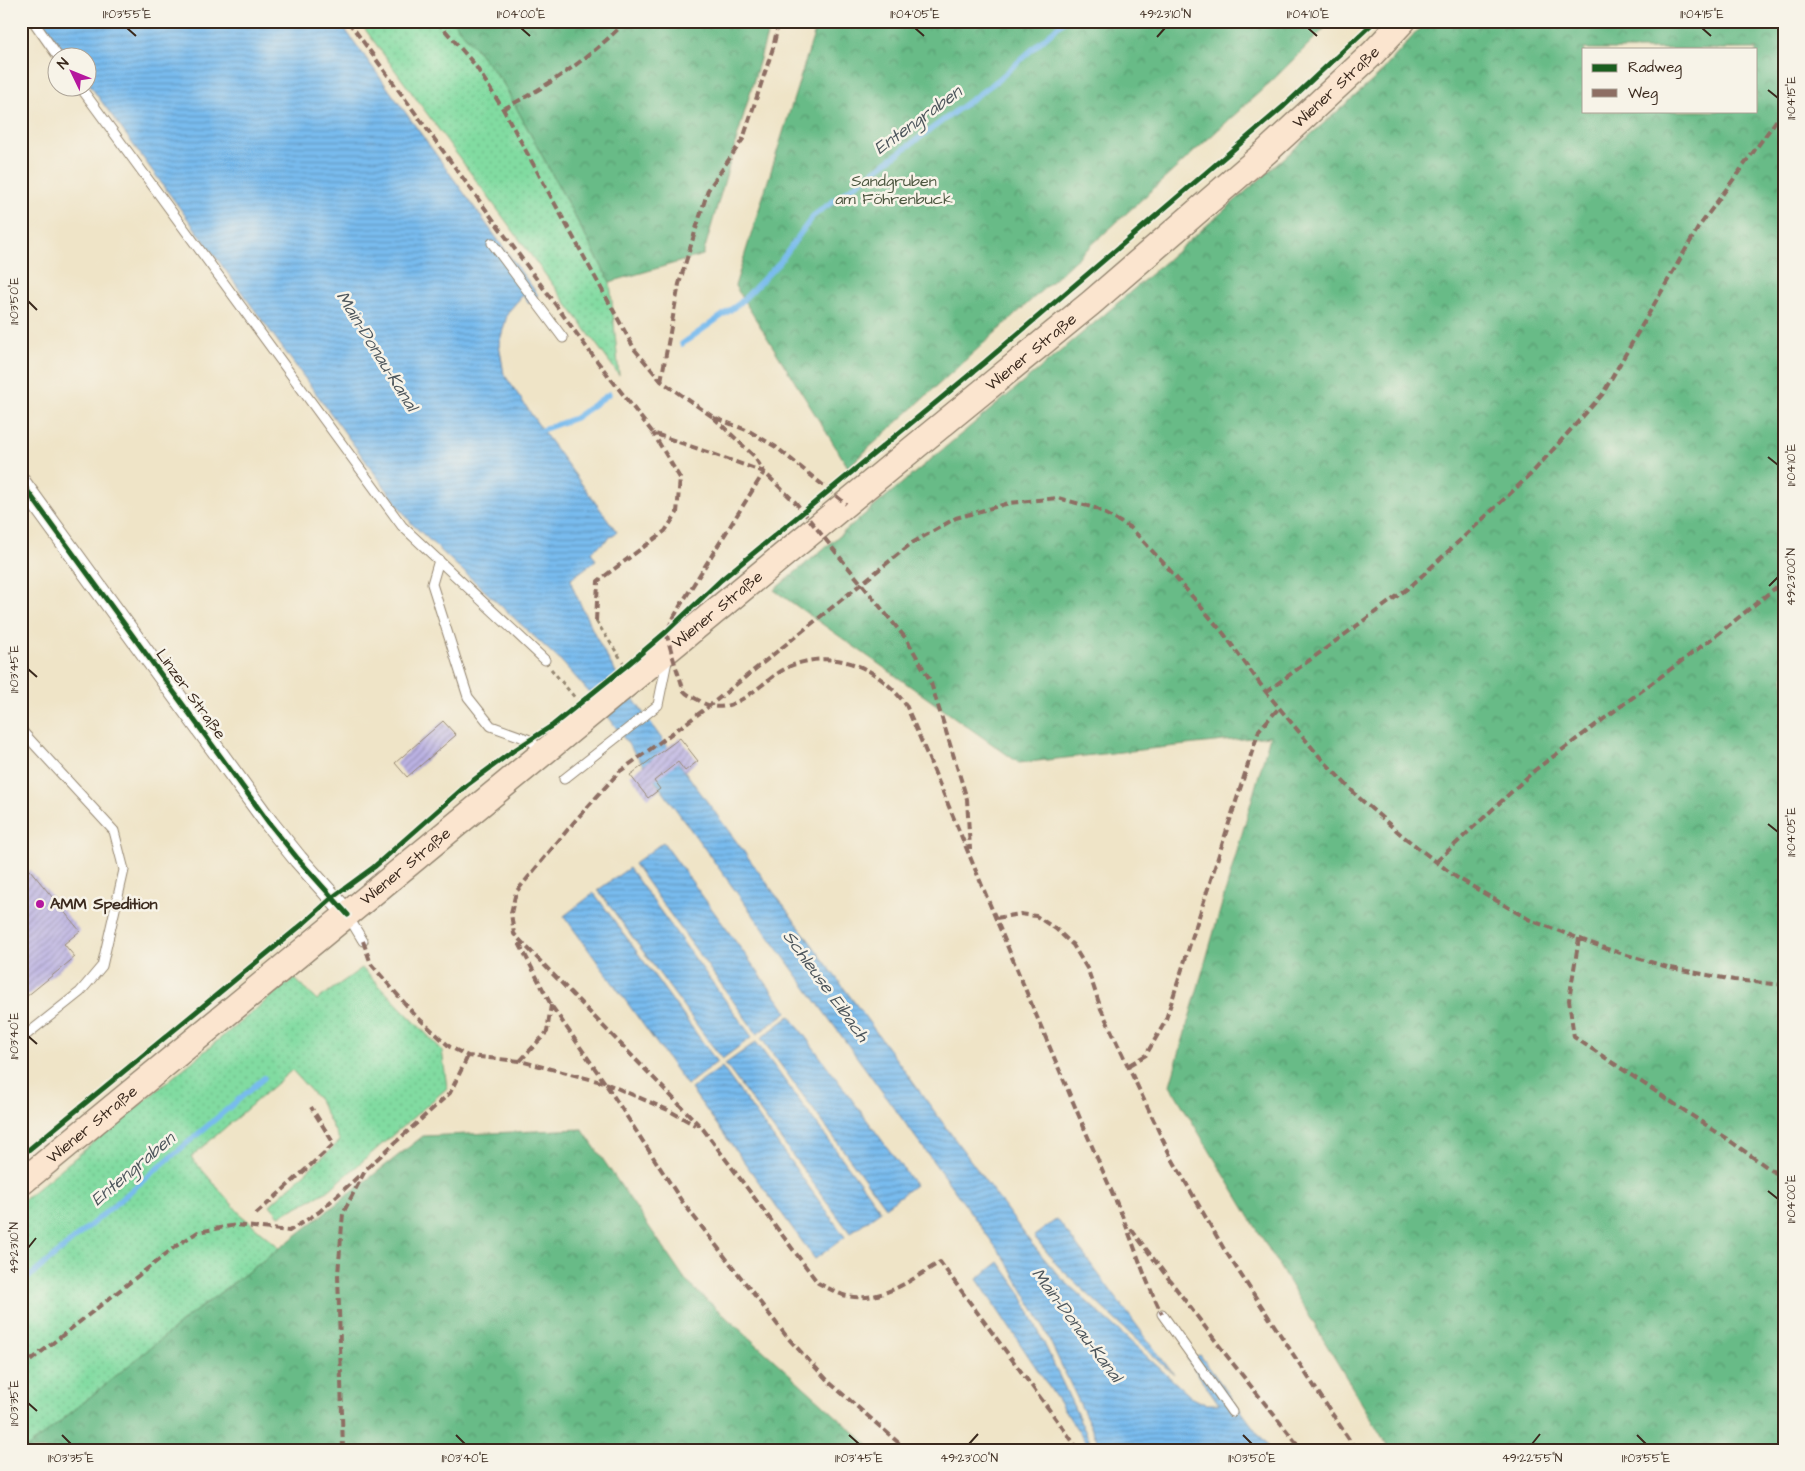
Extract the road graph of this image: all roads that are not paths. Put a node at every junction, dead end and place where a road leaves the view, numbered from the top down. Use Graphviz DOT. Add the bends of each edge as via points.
graph roads {
  1 [pos="32,21"];
  2 [pos="1403,21"];
  3 [pos="52,48"];
  4 [pos="88,98"];
  5 [pos="492,243"];
  6 [pos="563,338"];
  7 [pos="21,482"];
  8 [pos="439,560"];
  9 [pos="670,649"];
  10 [pos="545,660"];
  11 [pos="21,730"];
  12 [pos="544,753"];
  13 [pos="564,779"];
  14 [pos="348,915"];
  15 [pos="363,941"];
  16 [pos="21,1039"];
  17 [pos="21,1183"];
  18 [pos="1162,1314"];
  19 [pos="1232,1412"];
  1 -- 3 [label="lane"];
  2 -- 9 [label="main road, Wiener Straße" via="1266,152 1092,303"];
  4 -- 8 [label="lane" via="402,526"];
  5 -- 6 [label="lane"];
  7 -- 14 [label="street, Linzer Straße" via="269,823"];
  8 -- 10 [label="lane"];
  8 -- 12 [label="lane" via="432,584 468,697 491,726 530,740"];
  9 -- 12 [label="main road, Wiener Straße" via="632,671 585,710"];
  9 -- 13 [label="lane" via="658,705"];
  11 -- 16 [label="lane" via="114,831 124,870 102,966 80,992"];
  12 -- 14 [label="main road, Wiener Straße"];
  14 -- 15 [label="lane"];
  14 -- 17 [label="main road, Wiener Straße"];
  18 -- 19 [label="lane"];
}
